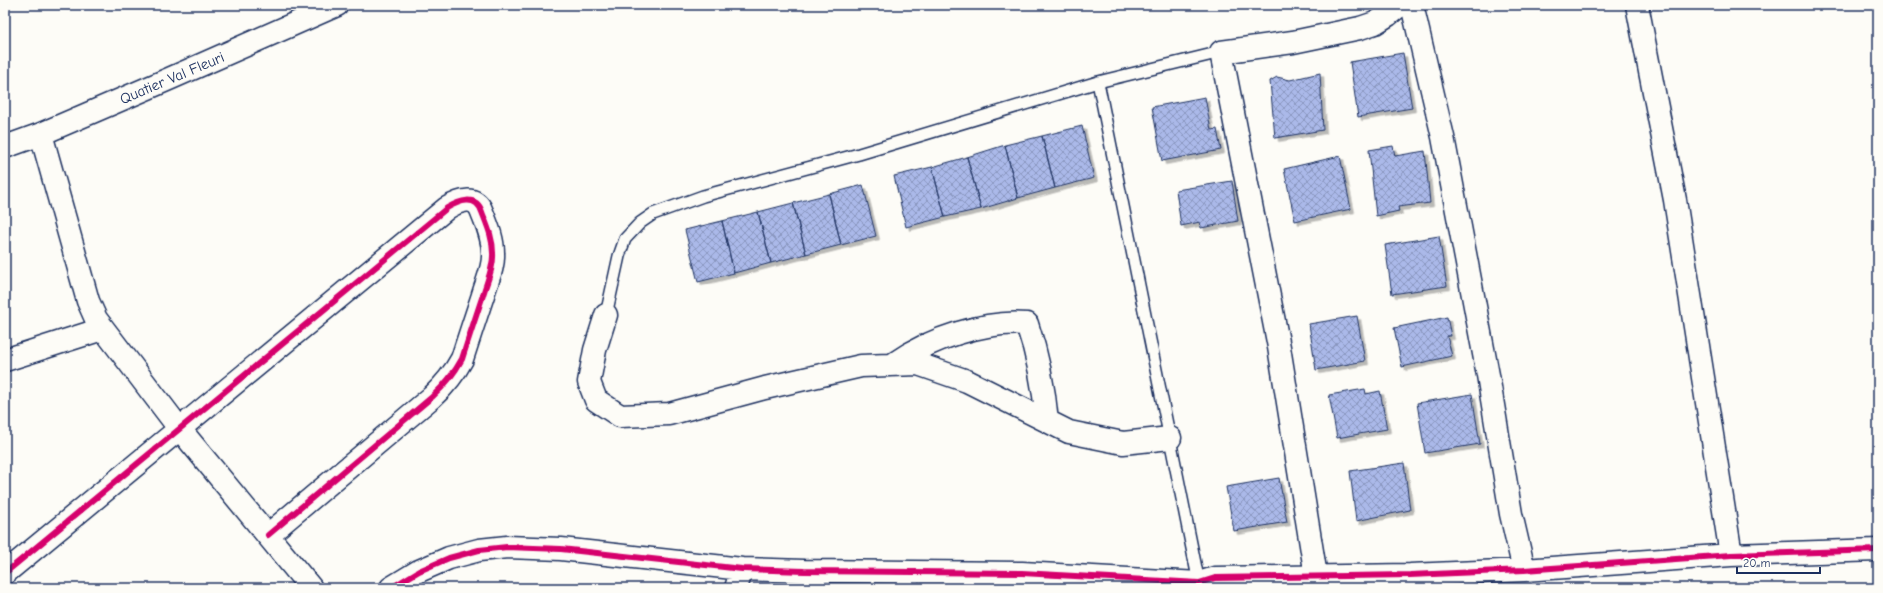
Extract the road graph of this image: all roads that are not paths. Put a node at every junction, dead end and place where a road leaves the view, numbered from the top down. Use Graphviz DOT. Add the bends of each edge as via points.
graph roads {
  1 [pos="337,5"];
  2 [pos="1400,5"];
  3 [pos="1412,5"];
  4 [pos="1637,5"];
  5 [pos="1221,52"];
  6 [pos="1098,82"];
  7 [pos="41,134"];
  8 [pos="5,148"];
  9 [pos="606,315"];
  10 [pos="102,329"];
  11 [pos="5,360"];
  12 [pos="894,365"];
  13 [pos="1047,421"];
  14 [pos="179,428"];
  15 [pos="1170,438"];
  16 [pos="268,535"];
  17 [pos="1878,550"];
  18 [pos="1731,555"];
  19 [pos="1524,570"];
  20 [pos="5,573"];
  21 [pos="1316,576"];
  22 [pos="739,578"];
  23 [pos="950,580"];
  24 [pos="1210,583"];
  25 [pos="311,588"];
  26 [pos="391,588"];
  1 -- 7 [label="street, Quatier Val Fleuri"];
  2 -- 5 [label="street" via="1376,22 1360,28 1293,42"];
  3 -- 19 [label="street" via="1443,137 1488,375 1511,514"];
  4 -- 18 [label="street" via="1675,200"];
  5 -- 6 [label="lane"];
  5 -- 21 [label="street" via="1279,347"];
  6 -- 9 [label="lane" via="859,154 703,196 653,214 625,239"];
  6 -- 15 [label="lane"];
  7 -- 8 [label="street, Quatier Val Fleuri"];
  7 -- 10 [label="street" via="88,301"];
  9 -- 12 [label="street" via="595,350 589,382 596,400 620,416 669,414 861,366"];
  10 -- 11 [label="street"];
  10 -- 14 [label="street"];
  12 -- 13 [label="street" via="918,364 967,381"];
  12 -- 13 [label="street" via="908,354 966,331 1012,323 1027,324 1038,360"];
  13 -- 15 [label="street" via="1069,432 1123,443"];
  14 -- 16 [label="street"];
  14 -- 16 [label="street" via="447,208 466,199 481,208 490,234 492,264 456,371 432,397"];
  14 -- 20 [label="street"];
  15 -- 24 [label="lane"];
  16 -- 25 [label="street"];
  17 -- 18 [label="street"];
  18 -- 19 [label="street"];
  19 -- 21 [label="street"];
  21 -- 24 [label="street"];
  22 -- 23 [label="street" via="804,571"];
  22 -- 26 [label="street" via="561,549 507,547 479,550 449,558 419,571"];
  23 -- 24 [label="street" via="1022,573"];
}
